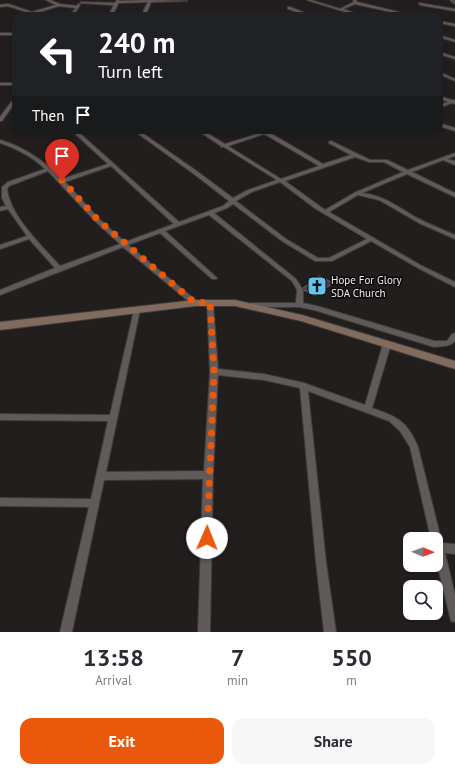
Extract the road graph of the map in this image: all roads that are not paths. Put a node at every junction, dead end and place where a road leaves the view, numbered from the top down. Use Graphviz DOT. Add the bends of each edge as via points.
graph roads {
  1 [pos="47,0"];
  2 [pos="308,0"];
  3 [pos="451,0"];
  4 [pos="150,1"];
  5 [pos="186,1"];
  6 [pos="355,1"];
  7 [pos="118,2"];
  8 [pos="80,3"];
  9 [pos="455,3"];
  10 [pos="420,4"];
  11 [pos="59,5"];
  12 [pos="0,6"];
  13 [pos="289,8"];
  14 [pos="339,10"];
  15 [pos="455,10"];
  16 [pos="25,12"];
  17 [pos="36,12"];
  18 [pos="74,12"];
  19 [pos="112,12"];
  20 [pos="145,12"];
  21 [pos="300,12"];
  22 [pos="346,12"];
  23 [pos="398,12"];
  24 [pos="443,23"];
  25 [pos="454,25"];
  26 [pos="12,34"];
  27 [pos="2,36"];
  28 [pos="443,37"];
  29 [pos="455,41"];
  30 [pos="443,54"];
  31 [pos="455,58"];
  32 [pos="443,75"];
  33 [pos="455,80"];
  34 [pos="0,84"];
  35 [pos="12,84"];
  36 [pos="443,98"];
  37 [pos="454,102"];
  38 [pos="443,105"];
  39 [pos="12,106"];
  40 [pos="0,120"];
  41 [pos="443,126"];
  42 [pos="455,130"];
  43 [pos="78,134"];
  44 [pos="141,134"];
  45 [pos="205,134"];
  46 [pos="261,134"];
  47 [pos="268,134"];
  48 [pos="0,141"];
  49 [pos="330,142"];
  50 [pos="223,146"];
  51 [pos="455,154"];
  52 [pos="355,155"];
  53 [pos="444,159"];
  54 [pos="455,163"];
  55 [pos="112,164"];
  56 [pos="323,166"];
  57 [pos="49,169"];
  58 [pos="406,173"];
  59 [pos="62,180"];
  60 [pos="280,180"];
  61 [pos="356,194"];
  62 [pos="455,195"];
  63 [pos="233,201"];
  64 [pos="9,207"];
  65 [pos="0,209"];
  66 [pos="325,212"];
  67 [pos="210,213"];
  68 [pos="179,225"];
  69 [pos="160,231"];
  70 [pos="31,236"];
  71 [pos="455,237"];
  72 [pos="371,239"];
  73 [pos="125,245"];
  74 [pos="0,248"];
  75 [pos="59,269"];
  76 [pos="214,278"];
  77 [pos="455,285"];
  78 [pos="0,293"];
  79 [pos="210,302"];
  80 [pos="195,303"];
  81 [pos="246,305"];
  82 [pos="298,306"];
  83 [pos="137,310"];
  84 [pos="0,326"];
  85 [pos="455,336"];
  86 [pos="387,344"];
  87 [pos="455,365"];
  88 [pos="214,372"];
  89 [pos="304,386"];
  90 [pos="368,409"];
  91 [pos="0,417"];
  92 [pos="113,418"];
  93 [pos="208,475"];
  94 [pos="100,476"];
  95 [pos="0,502"];
  96 [pos="94,503"];
  97 [pos="434,532"];
  98 [pos="443,548"];
  99 [pos="455,549"];
  100 [pos="443,568"];
  101 [pos="455,617"];
  102 [pos="66,632"];
  103 [pos="204,632"];
  104 [pos="330,632"];
  1 -- 11 [label="street"];
  2 -- 14 [label="street"];
  3 -- 9 [label="street"];
  4 -- 5 [label="street"];
  4 -- 7 [label="street"];
  4 -- 20 [label="street"];
  6 -- 14 [label="street"];
  6 -- 23 [label="street"];
  7 -- 8 [label="street"];
  7 -- 19 [label="street"];
  8 -- 11 [label="street"];
  8 -- 18 [label="street"];
  10 -- 15 [label="street"];
  11 -- 17 [label="street"];
  12 -- 16 [label="street" via="8,5"];
  13 -- 21 [label="street"];
  14 -- 22 [label="street"];
  24 -- 25 [label="street"];
  26 -- 27 [label="street"];
  28 -- 29 [label="street"];
  30 -- 31 [label="street"];
  32 -- 33 [label="street"];
  34 -- 35 [label="street"];
  36 -- 37 [label="street"];
  37 -- 38 [label="street"];
  39 -- 40 [label="street"];
  41 -- 42 [label="street"];
  43 -- 55 [label="street"];
  44 -- 63 [label="street"];
  45 -- 50 [label="street"];
  46 -- 50 [label="street"];
  47 -- 56 [label="street"];
  48 -- 57 [label="street" via="28,152"];
  49 -- 52 [label="street"];
  50 -- 60 [label="street"];
  51 -- 53 [label="street"];
  52 -- 56 [label="street"];
  52 -- 58 [label="street" via="369,161 385,162"];
  53 -- 54 [label="street"];
  53 -- 58 [label="street"];
  55 -- 59 [label="street"];
  55 -- 68 [label="street"];
  56 -- 60 [label="street"];
  57 -- 59 [label="street"];
  57 -- 64 [label="street" via="5,186"];
  58 -- 61 [label="street"];
  58 -- 62 [label="street"];
  59 -- 73 [label="street"];
  60 -- 63 [label="street"];
  60 -- 66 [label="street"];
  61 -- 66 [label="street"];
  61 -- 71 [label="street" via="383,199 413,218"];
  63 -- 67 [label="street"];
  63 -- 72 [label="street" via="284,240 317,260 330,260"];
  64 -- 65 [label="street"];
  64 -- 70 [label="street"];
  66 -- 72 [label="street"];
  67 -- 68 [label="street"];
  67 -- 82 [label="street" via="294,280 300,290"];
  68 -- 69 [label="street"];
  69 -- 73 [label="street"];
  69 -- 76 [label="street"];
  70 -- 74 [label="street"];
  70 -- 75 [label="street"];
  72 -- 77 [label="street"];
  73 -- 75 [label="street"];
  73 -- 80 [label="street"];
  75 -- 78 [label="street"];
  79 -- 80 [label="street"];
  79 -- 81 [label="street"];
  79 -- 88 [label="street"];
  80 -- 83 [label="street"];
  81 -- 82 [label="street"];
  81 -- 86 [label="street" via="302,318"];
  82 -- 85 [label="street" via="315,308 434,344 449,343"];
  83 -- 84 [label="street"];
  83 -- 92 [label="street"];
  86 -- 87 [label="street"];
  86 -- 90 [label="street"];
  88 -- 89 [label="street" via="264,377"];
  88 -- 93 [label="street"];
  89 -- 90 [label="street"];
  89 -- 104 [label="street"];
  90 -- 97 [label="street" via="398,422 408,432"];
  91 -- 92 [label="street"];
  92 -- 94 [label="street"];
  93 -- 94 [label="street"];
  93 -- 103 [label="street"];
  94 -- 96 [label="street"];
  95 -- 96 [label="street"];
  96 -- 102 [label="street"];
  98 -- 99 [label="street"];
  100 -- 101 [label="street"];
}
